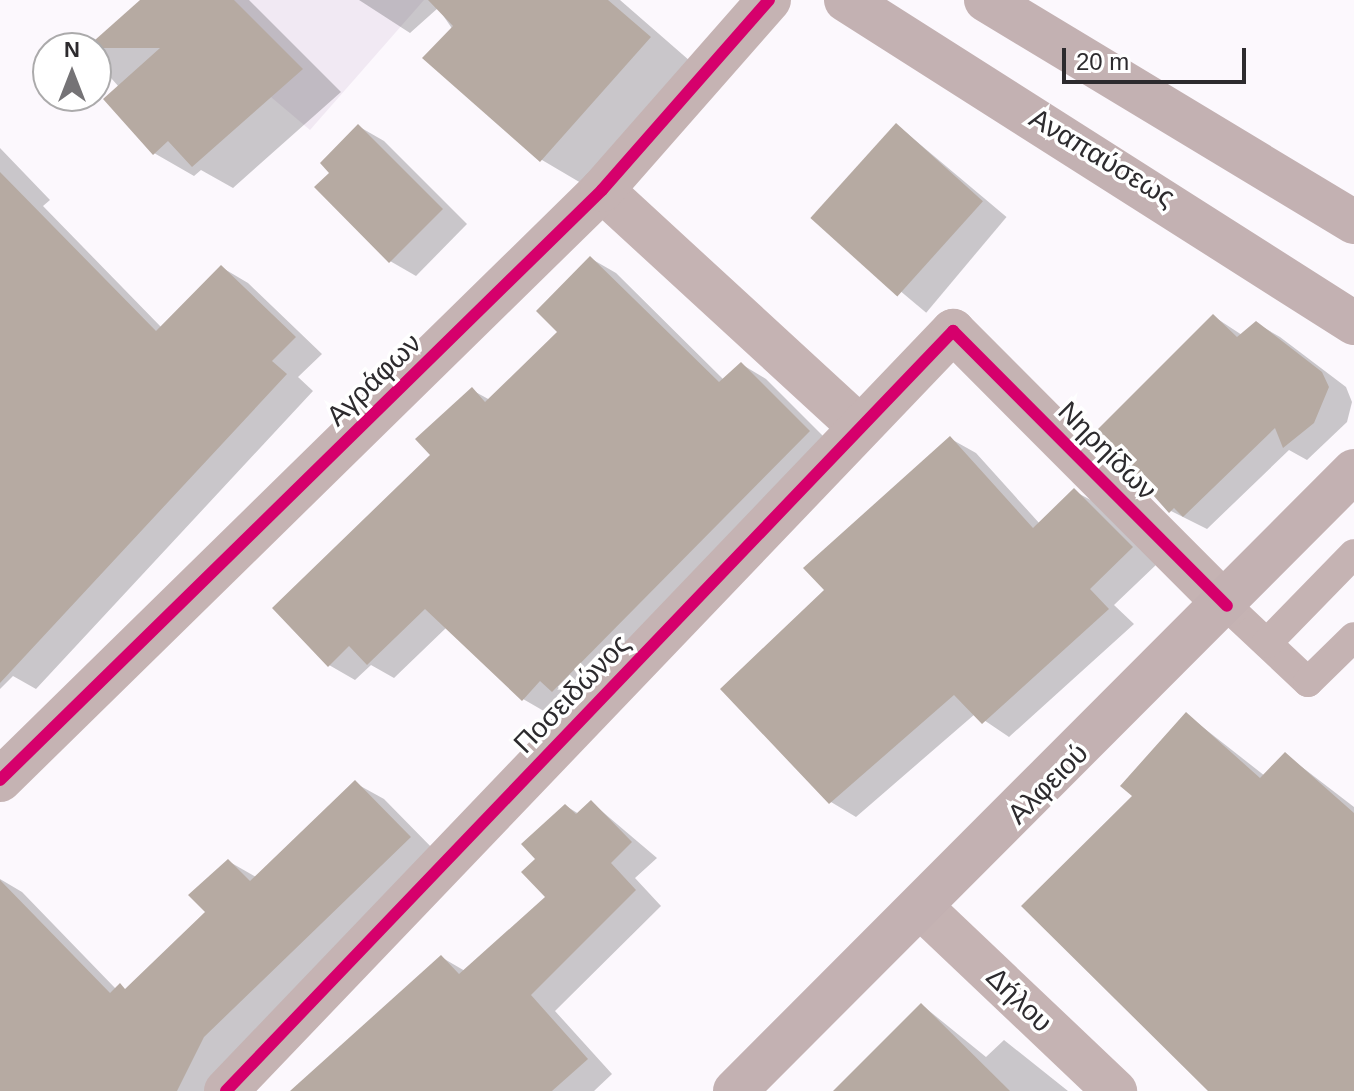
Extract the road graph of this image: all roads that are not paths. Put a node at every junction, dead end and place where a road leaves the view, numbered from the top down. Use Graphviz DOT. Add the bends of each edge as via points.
graph roads {
  1 [pos="769,0"];
  2 [pos="846,0"];
  3 [pos="986,0"];
  4 [pos="602,190"];
  5 [pos="1354,222"];
  6 [pos="1354,323"];
  7 [pos="953,331"];
  8 [pos="860,427"];
  9 [pos="1354,471"];
  10 [pos="1354,554"];
  11 [pos="1227,606"];
  12 [pos="1354,637"];
  13 [pos="1267,643"];
  14 [pos="0,780"];
  15 [pos="923,909"];
  16 [pos="226,1091"];
  17 [pos="735,1091"];
  18 [pos="1115,1091"];
  1 -- 4 [label="street, Αγράφων"];
  2 -- 6 [label="main road, Αναπαύσεως"];
  3 -- 5 [label="main road"];
  4 -- 8 [label="street"];
  4 -- 14 [label="street, Αγράφων"];
  7 -- 8 [label="street, Ποσειδώνος"];
  7 -- 11 [label="street, Νηρηίδων"];
  8 -- 16 [label="street, Ποσειδώνος"];
  9 -- 11 [label="main road, Αλφειού"];
  10 -- 13 [label="lane"];
  11 -- 13 [label="lane"];
  11 -- 15 [label="main road, Αλφειού"];
  12 -- 13 [label="lane" via="1308,682"];
  15 -- 17 [label="main road, Αλφειού"];
  15 -- 18 [label="street, Δήλου"];
}
